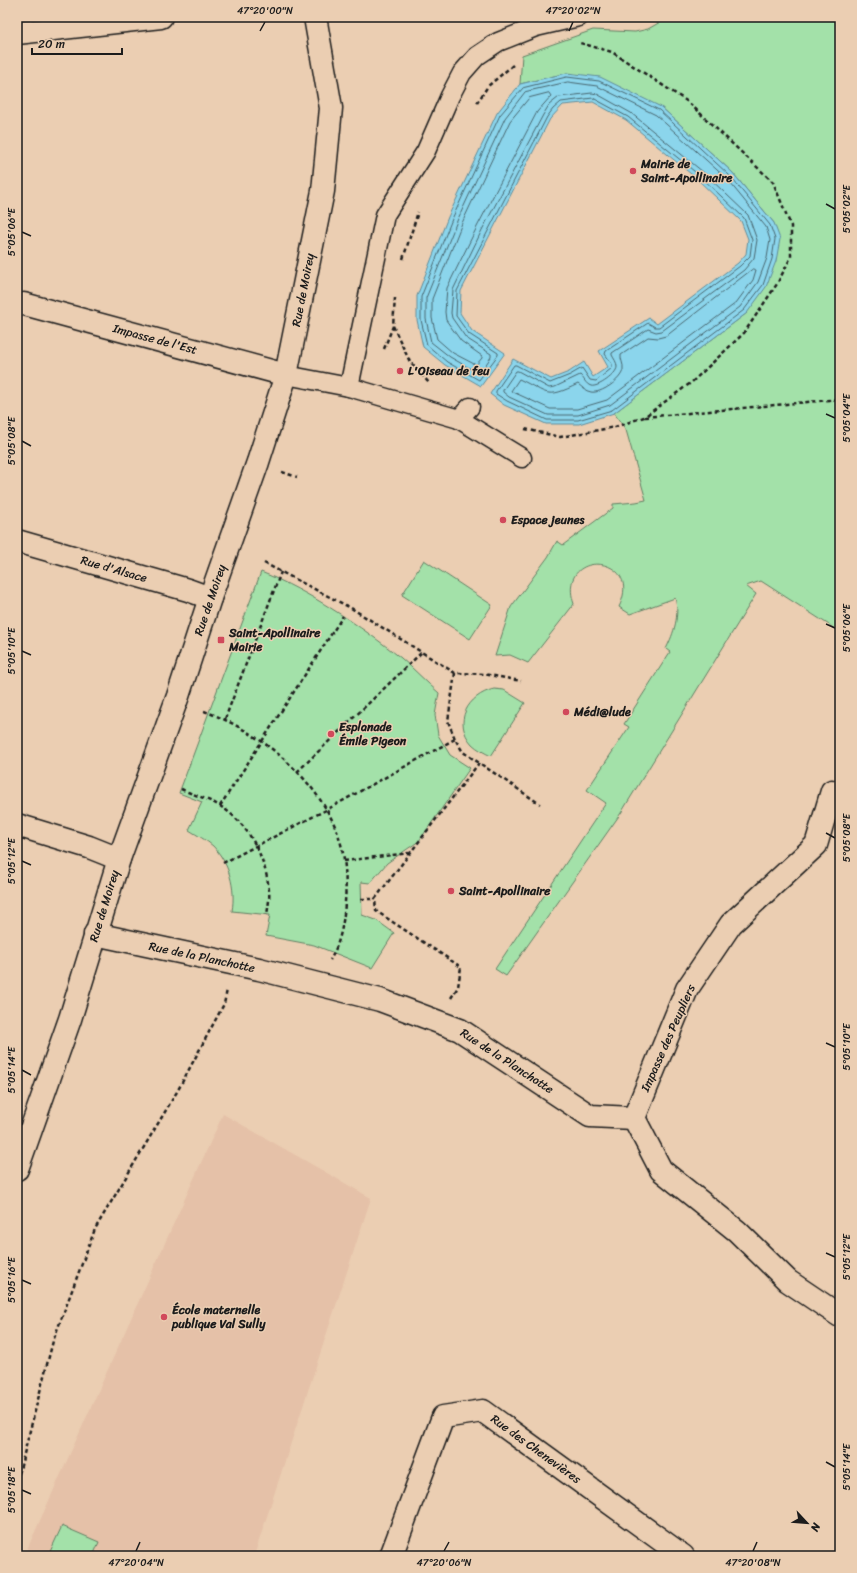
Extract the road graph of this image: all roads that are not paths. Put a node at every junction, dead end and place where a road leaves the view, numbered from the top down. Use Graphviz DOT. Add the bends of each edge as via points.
graph roads {
  1 [pos="161,17"];
  2 [pos="315,17"];
  3 [pos="579,17"];
  4 [pos="17,33"];
  5 [pos="24,304"];
  6 [pos="286,374"];
  7 [pos="349,387"];
  8 [pos="522,458"];
  9 [pos="17,541"];
  10 [pos="210,598"];
  11 [pos="832,791"];
  12 [pos="17,825"];
  13 [pos="119,859"];
  14 [pos="95,934"];
  15 [pos="634,1118"];
  16 [pos="17,1169"];
  17 [pos="840,1316"];
  18 [pos="391,1556"];
  19 [pos="682,1556"];
  1 -- 4 [label="street"];
  2 -- 6 [label="street, Rue de Moirey" via="331,108 323,191"];
  3 -- 7 [label="lane" via="536,27 498,42 477,56 462,73 426,151 385,215"];
  5 -- 6 [label="street, Impasse de l'Est"];
  6 -- 7 [label="lane"];
  6 -- 10 [label="street, Rue de Moirey"];
  7 -- 8 [label="lane" via="465,413"];
  9 -- 10 [label="street, Rue d'Alsace"];
  10 -- 13 [label="street, Rue de Moirey" via="178,696"];
  11 -- 15 [label="street, Impasse des Peupliers" via="816,845 731,924 687,989"];
  12 -- 13 [label="street"];
  13 -- 14 [label="street, Rue de Moirey"];
  14 -- 15 [label="street, Rue de la Planchotte" via="234,964 380,1000 460,1030 590,1116"];
  14 -- 16 [label="street, Rue de Moirey" via="70,1019"];
  15 -- 17 [label="street" via="661,1170 737,1231 788,1281"];
  18 -- 19 [label="street, Rue des Chenevières" via="443,1417 483,1411"];
}
